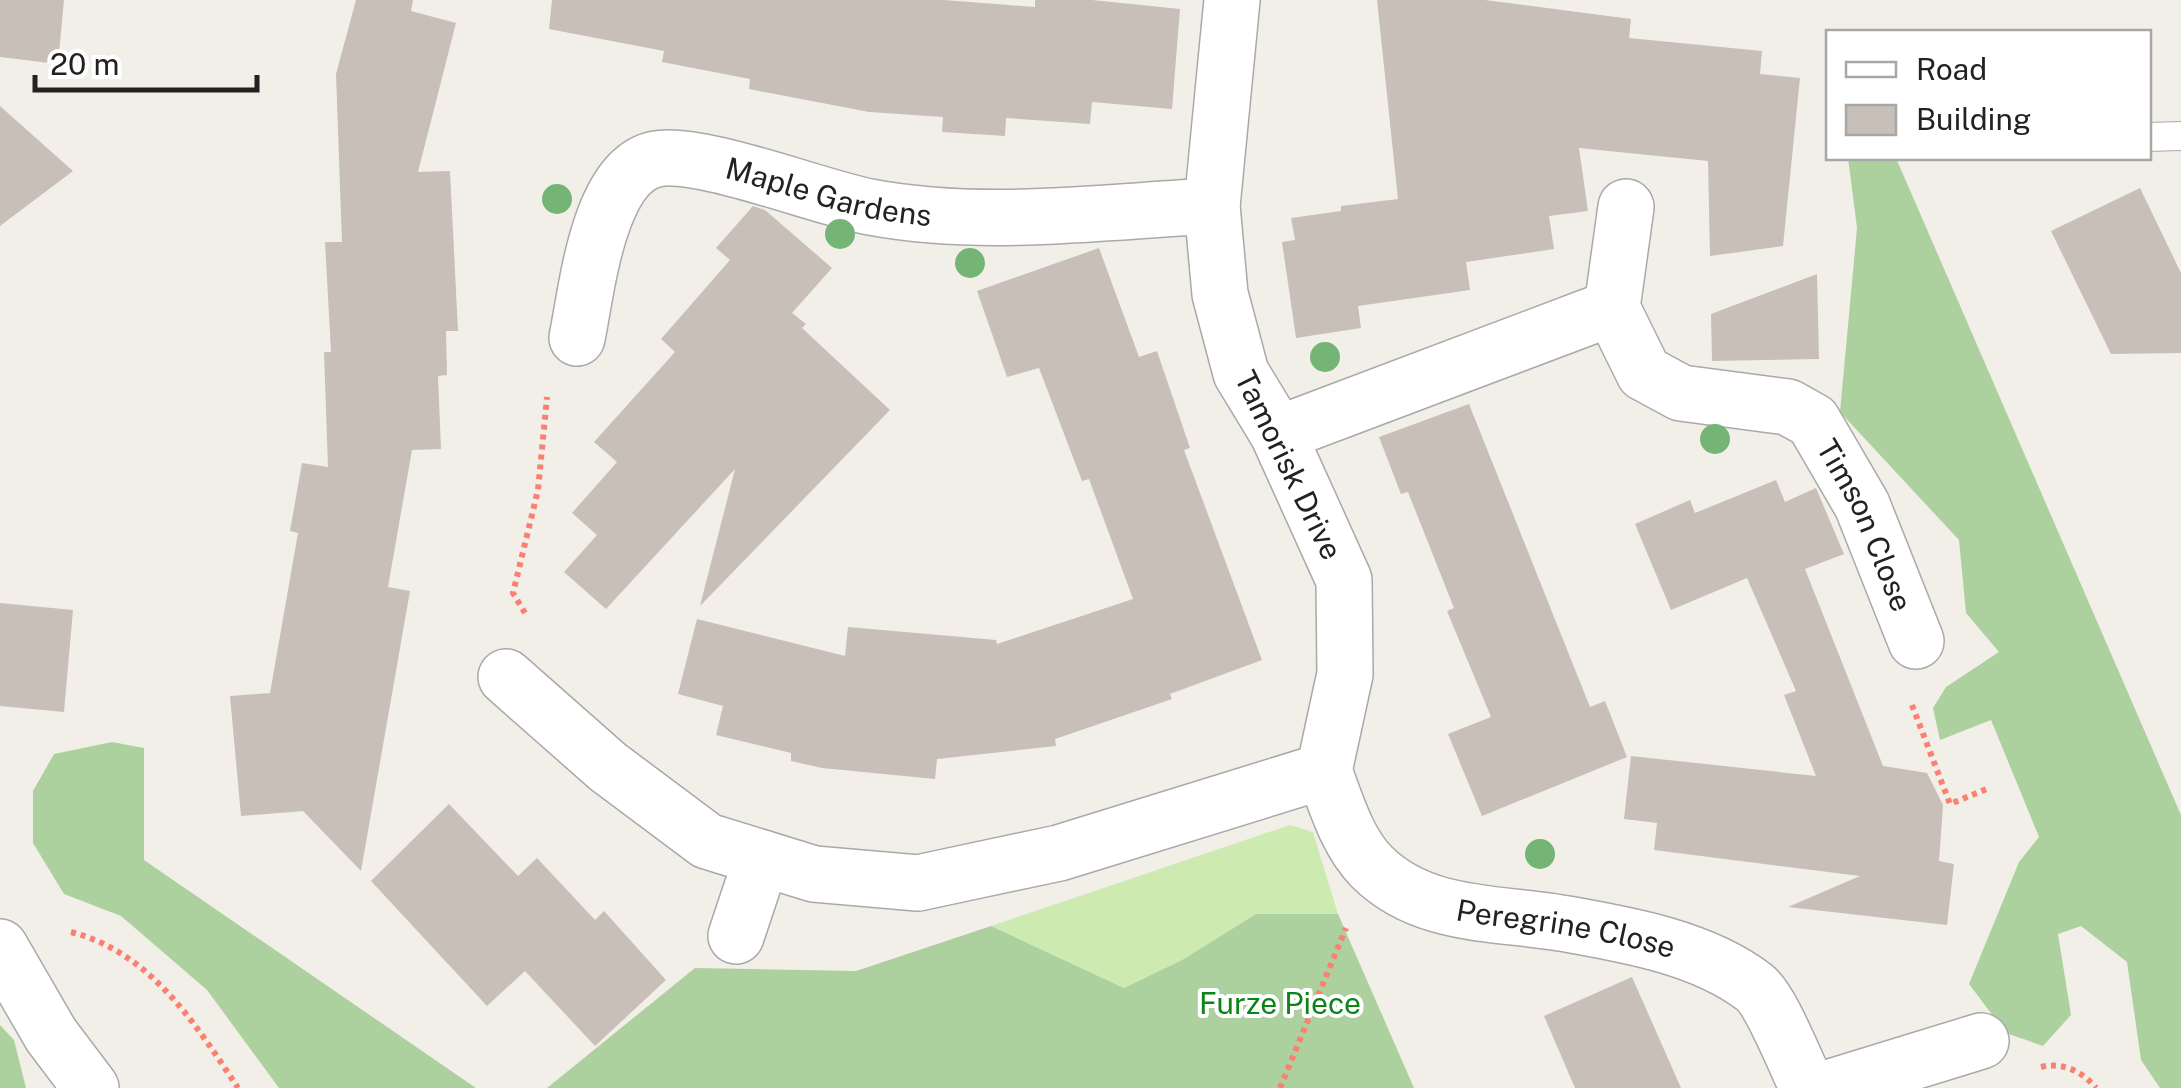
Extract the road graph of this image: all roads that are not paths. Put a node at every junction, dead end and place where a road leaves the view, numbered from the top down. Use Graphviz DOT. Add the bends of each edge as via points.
graph roads {
  1 [pos="1232,0"];
  2 [pos="2181,136"];
  3 [pos="2151,137"];
  4 [pos="1212,206"];
  5 [pos="1626,207"];
  6 [pos="1612,308"];
  7 [pos="578,338"];
  8 [pos="1278,434"];
  9 [pos="1911,664"];
  10 [pos="506,677"];
  11 [pos="1324,771"];
  12 [pos="762,858"];
  13 [pos="736,936"];
  14 [pos="0,947"];
  15 [pos="1981,1041"];
  16 [pos="90,1088"];
  17 [pos="1808,1088"];
  18 [pos="1828,1088"];
  1 -- 4 [label="street, Tamorisk Drive"];
  2 -- 3 [label="lane"];
  4 -- 7 [label="street, Maple Gardens" via="969,218 870,207 708,165 655,159 623,179 605,213"];
  4 -- 8 [label="street, Tamorisk Drive" via="1220,294 1242,373"];
  5 -- 6 [label="street"];
  6 -- 8 [label="street"];
  6 -- 9 [label="street, Timson Close" via="1644,373 1681,393 1788,406 1813,421 1862,504"];
  8 -- 11 [label="street, Tamorisk Drive" via="1344,580 1345,674"];
  10 -- 12 [label="street" via="707,842"];
  11 -- 12 [label="street" via="1059,853 918,883 814,874"];
  11 -- 17 [label="street, Peregrine Close" via="1345,826 1372,867 1426,901 1494,918 1564,923 1699,955 1758,989"];
  12 -- 13 [label="street"];
  14 -- 16 [label="street"];
  15 -- 18 [label="street"];
}
